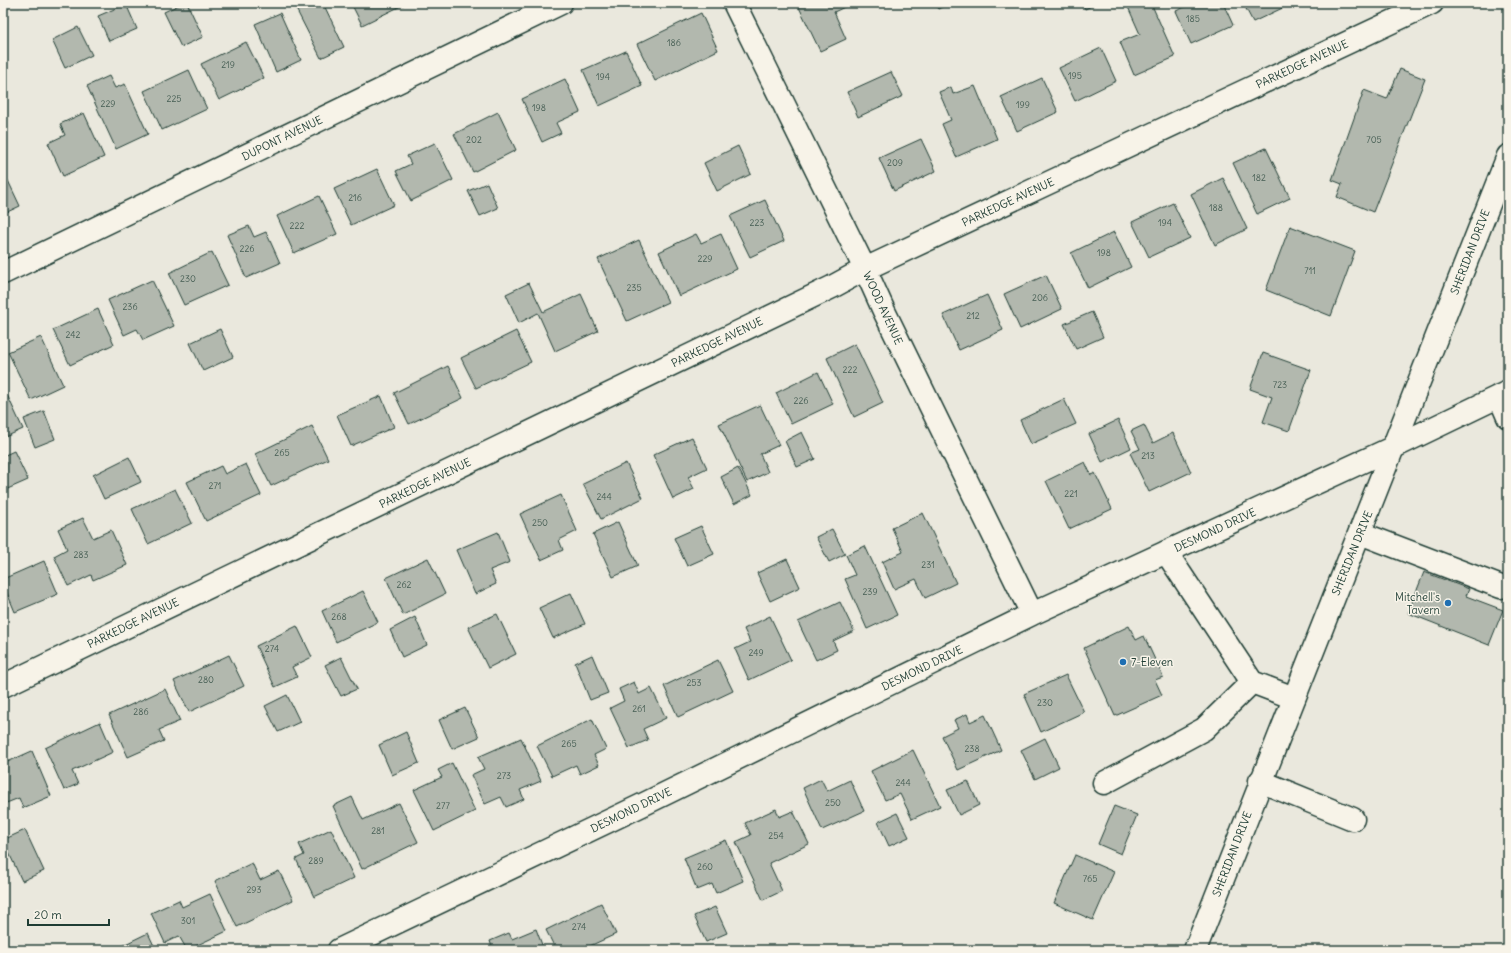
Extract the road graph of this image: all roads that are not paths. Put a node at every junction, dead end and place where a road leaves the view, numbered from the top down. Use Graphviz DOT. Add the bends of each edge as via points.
graph roads {
  1 [pos="562,3"];
  2 [pos="734,3"];
  3 [pos="1432,3"];
  4 [pos="1508,156"];
  5 [pos="865,269"];
  6 [pos="3,273"];
  7 [pos="1503,394"];
  8 [pos="1508,417"];
  9 [pos="1394,447"];
  10 [pos="1360,533"];
  11 [pos="1166,552"];
  12 [pos="1501,587"];
  13 [pos="1032,614"];
  14 [pos="1252,682"];
  15 [pos="3,686"];
  16 [pos="1294,698"];
  17 [pos="1260,781"];
  18 [pos="1104,783"];
  19 [pos="1352,819"];
  20 [pos="339,950"];
  21 [pos="1195,950"];
  1 -- 6 [label="street, DUPONT AVENUE"];
  2 -- 5 [label="street, WOOD AVENUE"];
  3 -- 5 [label="street, PARKEDGE AVENUE"];
  4 -- 9 [label="street, SHERIDAN DRIVE"];
  5 -- 13 [label="street, WOOD AVENUE"];
  5 -- 15 [label="street, PARKEDGE AVENUE"];
  7 -- 8 [label="street"];
  7 -- 9 [label="street, DESMOND DRIVE"];
  9 -- 10 [label="street, SHERIDAN DRIVE"];
  9 -- 11 [label="street, DESMOND DRIVE"];
  10 -- 12 [label="street"];
  10 -- 16 [label="street, SHERIDAN DRIVE"];
  11 -- 13 [label="street, DESMOND DRIVE"];
  11 -- 14 [label="street"];
  13 -- 20 [label="street, DESMOND DRIVE"];
  14 -- 16 [label="street"];
  14 -- 18 [label="street" via="1204,729"];
  16 -- 17 [label="street, SHERIDAN DRIVE"];
  17 -- 19 [label="street"];
  17 -- 21 [label="street, SHERIDAN DRIVE"];
}
